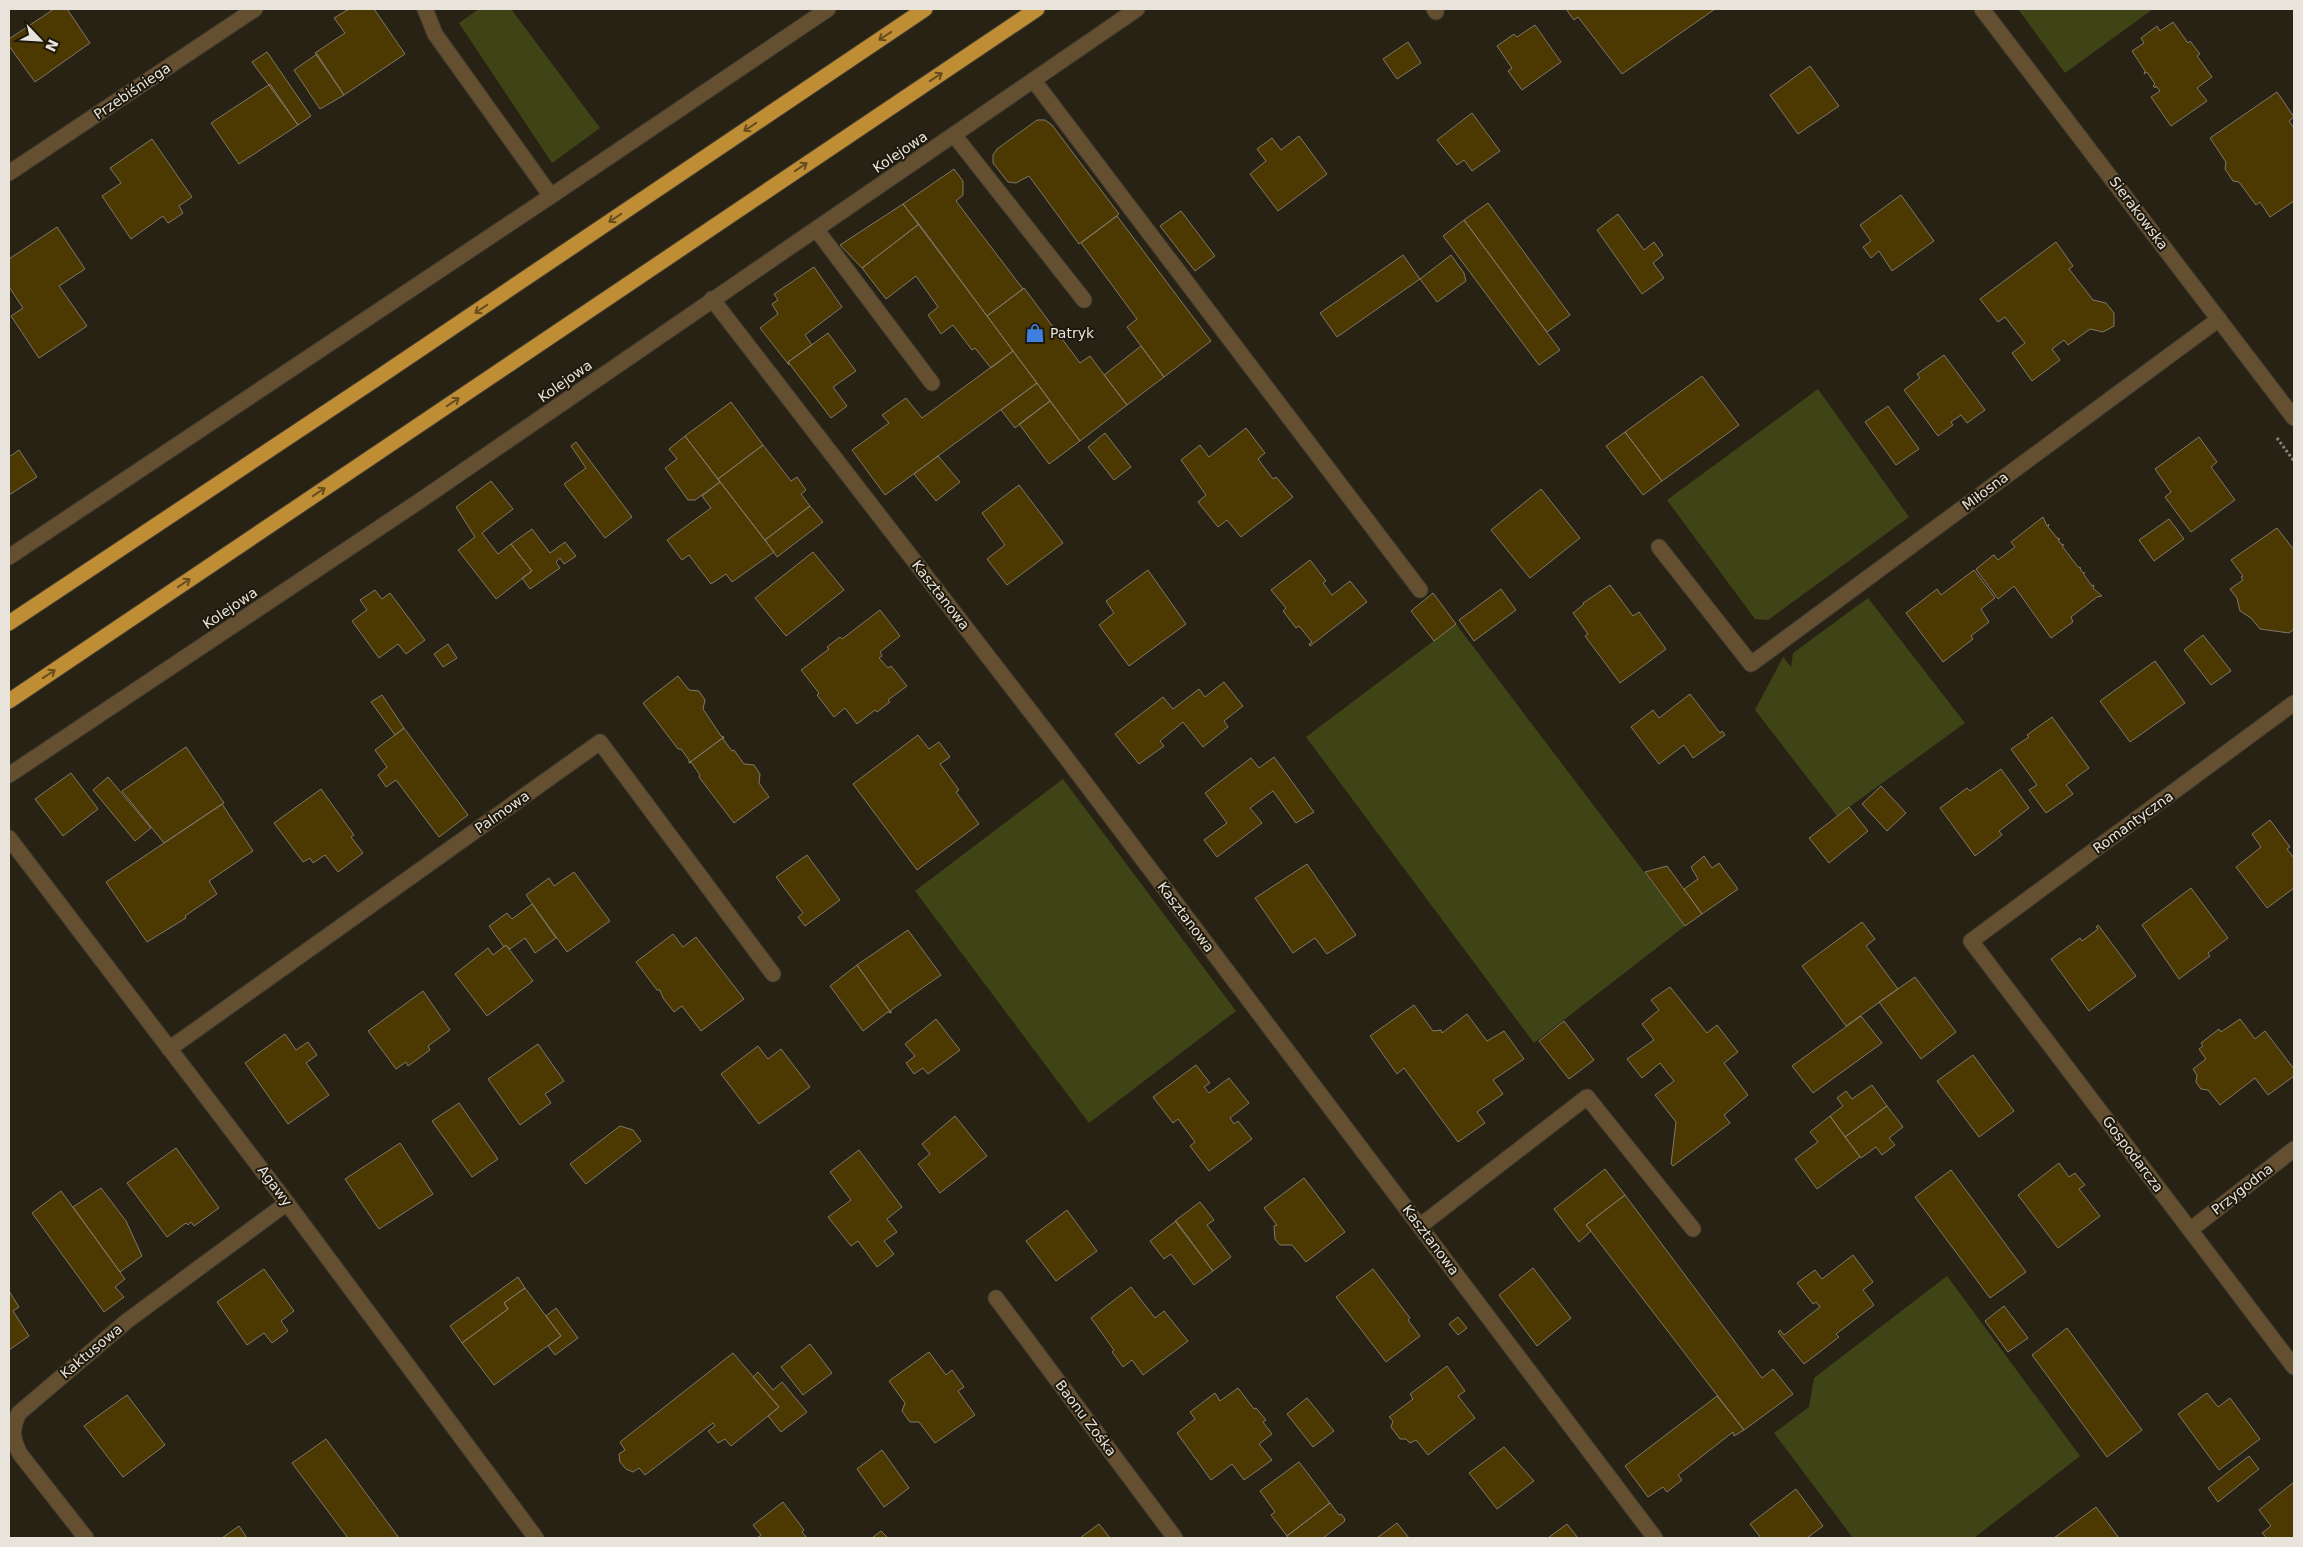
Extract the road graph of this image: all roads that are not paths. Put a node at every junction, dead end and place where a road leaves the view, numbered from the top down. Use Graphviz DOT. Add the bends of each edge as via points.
graph roads {
  1 [pos="255,9"];
  2 [pos="425,9"];
  3 [pos="828,9"];
  4 [pos="925,9"];
  5 [pos="1037,9"];
  6 [pos="1137,9"];
  7 [pos="1982,9"];
  8 [pos="1034,81"];
  9 [pos="954,135"];
  10 [pos="9,173"];
  11 [pos="551,196"];
  12 [pos="816,229"];
  13 [pos="712,299"];
  14 [pos="1084,300"];
  15 [pos="2219,319"];
  16 [pos="932,383"];
  17 [pos="2294,418"];
  18 [pos="1659,547"];
  19 [pos="9,557"];
  20 [pos="1420,590"];
  21 [pos="9,623"];
  22 [pos="9,701"];
  23 [pos="2294,704"];
  24 [pos="9,775"];
  25 [pos="9,838"];
  26 [pos="1971,941"];
  27 [pos="773,974"];
  28 [pos="169,1049"];
  29 [pos="2294,1149"];
  30 [pos="287,1202"];
  31 [pos="1420,1226"];
  32 [pos="1693,1229"];
  33 [pos="2190,1230"];
  34 [pos="996,1298"];
  35 [pos="2294,1367"];
  36 [pos="86,1538"];
  37 [pos="536,1538"];
  38 [pos="1176,1538"];
  39 [pos="1655,1538"];
  1 -- 10 [label="street, Przebiśniega"];
  2 -- 11 [label="street" via="435,34"];
  3 -- 11 [label="street"];
  4 -- 21 [label="highway, one-way"];
  22 -- 5 [label="highway, one-way"];
  6 -- 8 [label="street, Kolejowa"];
  7 -- 15 [label="street, Sierakowska"];
  8 -- 9 [label="street, Kolejowa"];
  8 -- 20 [label="street"];
  9 -- 12 [label="street, Kolejowa"];
  9 -- 14 [label="street"];
  11 -- 19 [label="street"];
  12 -- 13 [label="street, Kolejowa"];
  12 -- 16 [label="street"];
  13 -- 24 [label="street, Kolejowa" via="421,500"];
  13 -- 31 [label="street, Kasztanowa" via="1061,751"];
  15 -- 17 [label="street, Sierakowska"];
  15 -- 18 [label="street, Miłosna" via="1751,664"];
  23 -- 26 [label="street, Romantyczna"];
  25 -- 28 [label="street, Agawy"];
  26 -- 33 [label="street, Gospodarcza"];
  27 -- 28 [label="street, Palmowa" via="600,742"];
  28 -- 30 [label="street, Agawy"];
  29 -- 33 [label="street, Przygodna"];
  30 -- 36 [label="street, Kaktusowa" via="127,1321 19,1413 12,1427 20,1454"];
  30 -- 37 [label="street, Agawy"];
  31 -- 32 [label="street" via="1587,1097"];
  31 -- 39 [label="street, Kasztanowa"];
  33 -- 35 [label="street, Gospodarcza"];
  34 -- 38 [label="street, Baonu Zośka"];
}
